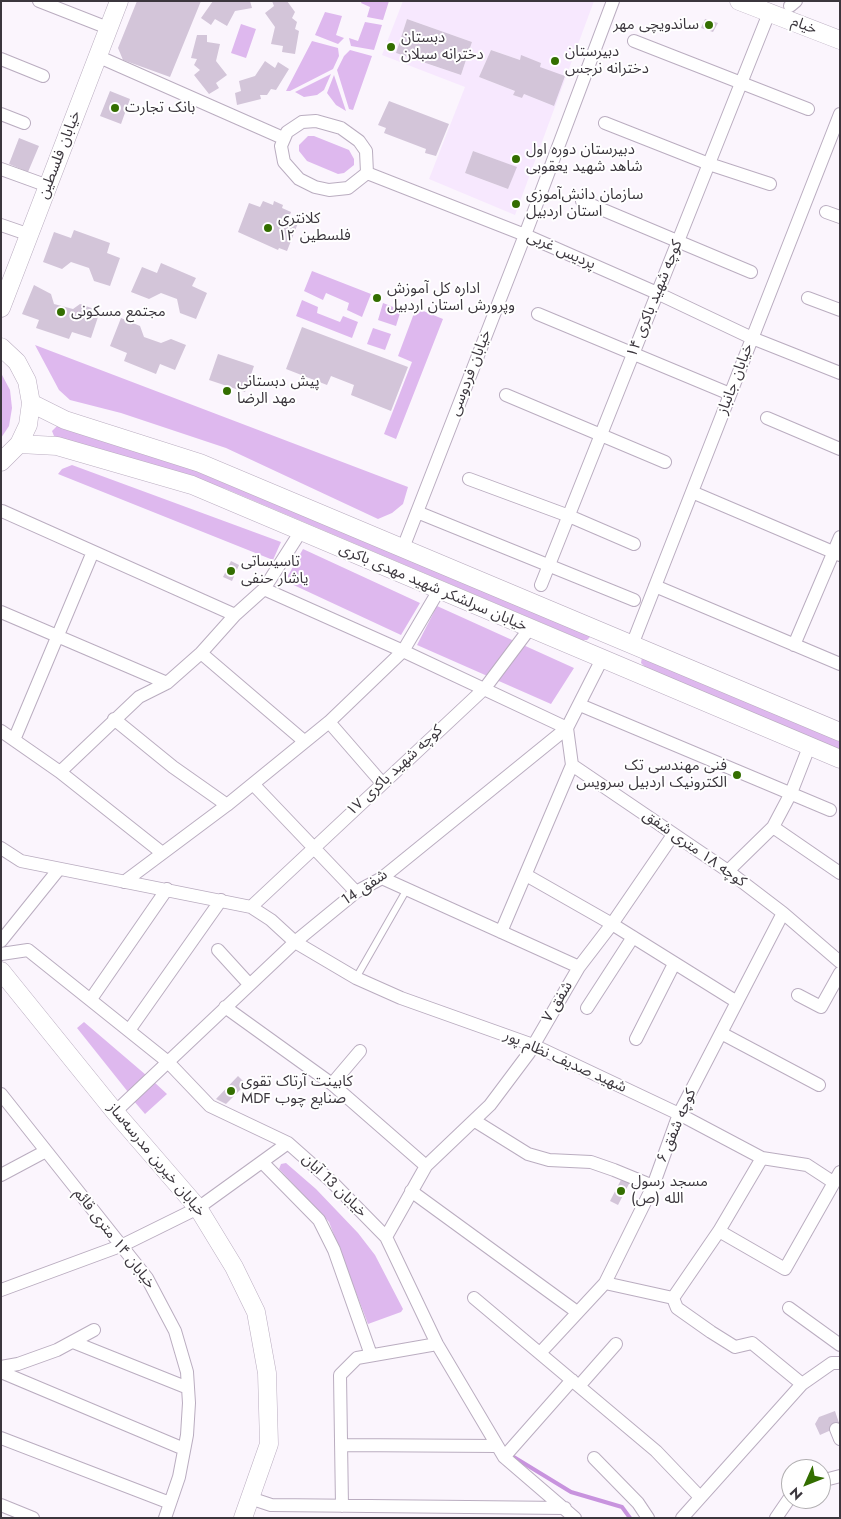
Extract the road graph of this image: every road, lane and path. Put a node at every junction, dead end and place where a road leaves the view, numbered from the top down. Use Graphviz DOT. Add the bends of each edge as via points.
graph roads {
  1 [pos="39,1"];
  2 [pos="119,1"];
  3 [pos="613,1"];
  4 [pos="740,1"];
  5 [pos="769,13"];
  6 [pos="108,28"];
  7 [pos="840,40"];
  8 [pos="634,41"];
  9 [pos="97,56"];
  10 [pos="1,60"];
  11 [pos="43,76"];
  12 [pos="741,82"];
  13 [pos="808,109"];
  14 [pos="1,114"];
  15 [pos="840,114"];
  16 [pos="24,123"];
  17 [pos="605,123"];
  18 [pos="283,138"];
  19 [pos="709,164"];
  20 [pos="1,169"];
  21 [pos="367,173"];
  22 [pos="770,184"];
  23 [pos="48,186"];
  24 [pos="582,201"];
  25 [pos="826,212"];
  26 [pos="840,218"];
  27 [pos="1,225"];
  28 [pos="30,235"];
  29 [pos="525,235"];
  30 [pos="677,242"];
  31 [pos="751,272"];
  32 [pos="657,293"];
  33 [pos="808,298"];
  34 [pos="1,308"];
  35 [pos="840,310"];
  36 [pos="538,314"];
  37 [pos="752,338"];
  38 [pos="1,347"];
  39 [pos="633,354"];
  40 [pos="840,373"];
  41 [pos="730,394"];
  42 [pos="506,395"];
  43 [pos="31,403"];
  44 [pos="767,418"];
  45 [pos="601,435"];
  46 [pos="19,444"];
  47 [pos="840,449"];
  48 [pos="1,462"];
  49 [pos="665,462"];
  50 [pos="469,479"];
  51 [pos="692,492"];
  52 [pos="2,511"];
  53 [pos="418,512"];
  54 [pos="569,516"];
  55 [pos="301,531"];
  56 [pos="840,537"];
  57 [pos="634,544"];
  58 [pos="403,548"];
  59 [pos="92,554"];
  60 [pos="836,554"];
  61 [pos="549,565"];
  62 [pos="541,585"];
  63 [pos="655,586"];
  64 [pos="264,589"];
  65 [pos="439,590"];
  66 [pos="634,600"];
  67 [pos="1,612"];
  68 [pos="235,615"];
  69 [pos="530,628"];
  70 [pos="58,636"];
  71 [pos="632,645"];
  72 [pos="794,645"];
  73 [pos="402,650"];
  74 [pos="201,653"];
  75 [pos="602,659"];
  76 [pos="840,664"];
  77 [pos="167,683"];
  78 [pos="485,688"];
  79 [pos="580,705"];
  80 [pos="114,719"];
  81 [pos="329,722"];
  82 [pos="567,728"];
  83 [pos="1,731"];
  84 [pos="840,732"];
  85 [pos="14,740"];
  86 [pos="304,741"];
  87 [pos="810,746"];
  88 [pos="840,759"];
  89 [pos="572,765"];
  90 [pos="60,772"];
  91 [pos="382,783"];
  92 [pos="253,784"];
  93 [pos="791,793"];
  94 [pos="227,805"];
  95 [pos="830,810"];
  96 [pos="773,827"];
  97 [pos="674,835"];
  98 [pos="1,848"];
  99 [pos="312,848"];
  100 [pos="161,852"];
  101 [pos="59,869"];
  102 [pos="728,871"];
  103 [pos="840,873"];
  104 [pos="526,875"];
  105 [pos="382,878"];
  106 [pos="124,882"];
  107 [pos="167,889"];
  108 [pos="407,890"];
  109 [pos="356,892"];
  110 [pos="221,900"];
  111 [pos="251,907"];
  112 [pos="783,913"];
  113 [pos="612,924"];
  114 [pos="501,932"];
  115 [pos="632,937"];
  116 [pos="1,941"];
  117 [pos="295,942"];
  118 [pos="218,950"];
  119 [pos="1,954"];
  120 [pos="840,962"];
  121 [pos="674,964"];
  122 [pos="579,967"];
  123 [pos="1,972"];
  124 [pos="840,973"];
  125 [pos="356,978"];
  126 [pos="249,984"];
  127 [pos="798,995"];
  128 [pos="91,999"];
  129 [pos="737,1002"];
  130 [pos="225,1006"];
  131 [pos="587,1008"];
  132 [pos="130,1029"];
  133 [pos="721,1033"];
  134 [pos="636,1039"];
  135 [pos="533,1045"];
  136 [pos="360,1051"];
  137 [pos="168,1062"];
  138 [pos="332,1084"];
  139 [pos="819,1085"];
  140 [pos="1,1094"];
  141 [pos="115,1112"];
  142 [pos="679,1114"];
  143 [pos="475,1121"];
  144 [pos="288,1143"];
  145 [pos="46,1152"];
  146 [pos="762,1158"];
  147 [pos="262,1162"];
  148 [pos="426,1166"];
  149 [pos="1,1175"];
  150 [pos="836,1177"];
  151 [pos="653,1186"];
  152 [pos="411,1191"];
  153 [pos="198,1208"];
  154 [pos="719,1231"];
  155 [pos="386,1237"];
  156 [pos="123,1245"];
  157 [pos="605,1283"];
  158 [pos="1,1290"];
  159 [pos="474,1298"];
  160 [pos="673,1298"];
  161 [pos="789,1308"];
  162 [pos="577,1312"];
  163 [pos="94,1330"];
  164 [pos="73,1342"];
  165 [pos="437,1344"];
  166 [pos="616,1344"];
  167 [pos="840,1345"];
  168 [pos="540,1352"];
  169 [pos="372,1355"];
  170 [pos="840,1363"];
  171 [pos="1,1368"];
  172 [pos="1,1372"];
  173 [pos="575,1383"];
  174 [pos="802,1384"];
  175 [pos="188,1388"];
  176 [pos="1,1438"];
  177 [pos="341,1445"];
  178 [pos="184,1449"];
  179 [pos="500,1452"];
  180 [pos="594,1458"];
  181 [pos="699,1496"];
  182 [pos="250,1498"];
  183 [pos="170,1503"];
  184 [pos="1,1505"];
  185 [pos="342,1506"];
  186 [pos="566,1508"];
  187 [pos="33,1518"];
  188 [pos="165,1518"];
  189 [pos="243,1518"];
  190 [pos="575,1518"];
  191 [pos="648,1518"];
  192 [pos="682,1518"];
  1 -- 6 [label="street"];
  2 -- 6 [label="main road, خیابان فلسطین"];
  3 -- 29 [label="street, خیابان فردوسی"];
  4 -- 5 [label="main road, خیام"];
  5 -- 7 [label="main road, خیام"];
  5 -- 12 [label="street, کوچه شهید باکری ۱۴"];
  6 -- 9 [label="main road, خیابان فلسطین"];
  8 -- 12 [label="street"];
  9 -- 18 [label="street"];
  9 -- 23 [label="main road, خیابان فلسطین"];
  10 -- 11 [label="street"];
  12 -- 13 [label="street"];
  12 -- 19 [label="street, کوچه شهید باکری ۱۴"];
  14 -- 16 [label="street"];
  15 -- 37 [label="street, خیابان جانباز"];
  17 -- 19 [label="street"];
  18 -- 21 [label="street" via="302,122 316,121 342,128 366,151"];
  18 -- 21 [label="street" via="281,155 284,162 299,180 315,187 329,190 348,188"];
  19 -- 22 [label="street"];
  19 -- 30 [label="street, کوچه شهید باکری ۱۴"];
  20 -- 23 [label="street"];
  21 -- 29 [label="street, پردیس غربی"];
  23 -- 28 [label="main road, خیابان فلسطین"];
  24 -- 30 [label="street"];
  25 -- 26 [label="street"];
  27 -- 28 [label="street"];
  28 -- 34 [label="main road, خیابان فلسطین"];
  29 -- 32 [label="street, پردیس غربی"];
  29 -- 53 [label="street, خیابان فردوسی"];
  30 -- 31 [label="street"];
  30 -- 32 [label="street, کوچه شهید باکری ۱۴"];
  32 -- 37 [label="street, پردیس غربی"];
  32 -- 39 [label="street, کوچه شهید باکری ۱۴"];
  33 -- 35 [label="street"];
  36 -- 39 [label="street"];
  37 -- 40 [label="street, پردیس غربی"];
  37 -- 41 [label="street, خیابان جانباز"];
  38 -- 43 [label="main road" via="17,362 27,381"];
  39 -- 41 [label="street"];
  39 -- 45 [label="street, کوچه شهید باکری ۱۴"];
  41 -- 51 [label="street, خیابان جانباز"];
  42 -- 45 [label="street"];
  43 -- 46 [label="main road" via="28,425"];
  43 -- 58 [label="main road, خیابان سرلشکر شهید مهدی باکری" via="65,420 200,463"];
  44 -- 47 [label="street"];
  45 -- 49 [label="street"];
  45 -- 54 [label="street, کوچه شهید باکری ۱۴"];
  46 -- 48 [label="main road"];
  46 -- 55 [label="main road, خیابان سرلشکر شهید مهدی باکری" via="57,446 192,485"];
  50 -- 54 [label="street"];
  51 -- 60 [label="street"];
  51 -- 63 [label="street, خیابان جانباز"];
  52 -- 59 [label="street"];
  53 -- 58 [label="street, خیابان فردوسی"];
  53 -- 61 [label="street"];
  54 -- 57 [label="street"];
  54 -- 61 [label="street, کوچه شهید باکری ۱۴"];
  55 -- 64 [label="street"];
  55 -- 65 [label="main road, خیابان سرلشکر شهید مهدی باکری"];
  56 -- 60 [label="street"];
  58 -- 71 [label="main road, خیابان سرلشکر شهید مهدی باکری"];
  59 -- 68 [label="street"];
  59 -- 70 [label="street"];
  60 -- 72 [label="street"];
  61 -- 62 [label="street, کوچه شهید باکری ۱۴"];
  61 -- 66 [label="street"];
  63 -- 71 [label="street, خیابان جانباز"];
  63 -- 72 [label="street"];
  64 -- 68 [label="street"];
  64 -- 73 [label="street"];
  65 -- 69 [label="main road, خیابان سرلشکر شهید مهدی باکری"];
  65 -- 73 [label="street"];
  67 -- 70 [label="street"];
  68 -- 74 [label="street"];
  69 -- 75 [label="main road, خیابان سرلشکر شهید مهدی باکری"];
  69 -- 78 [label="street, کوچه شهید باکری ۱۷"];
  70 -- 77 [label="street"];
  70 -- 85 [label="street"];
  71 -- 75 [label="main road"];
  71 -- 84 [label="main road, خیابان سرلشکر شهید مهدی باکری"];
  72 -- 76 [label="street"];
  73 -- 78 [label="street"];
  73 -- 81 [label="street"];
  74 -- 77 [label="street"];
  74 -- 86 [label="street"];
  75 -- 79 [label="street, شفق 14"];
  75 -- 87 [label="main road, خیابان سرلشکر شهید مهدی باکری"];
  77 -- 80 [label="street" via="139,697"];
  78 -- 82 [label="street"];
  78 -- 91 [label="street, کوچه شهید باکری ۱۷"];
  79 -- 82 [label="street, شفق 14"];
  79 -- 93 [label="street"];
  80 -- 90 [label="street"];
  80 -- 94 [label="street"];
  81 -- 86 [label="street"];
  81 -- 91 [label="street"];
  82 -- 89 [label="street"];
  82 -- 105 [label="street, شفق 14"];
  83 -- 85 [label="street"];
  85 -- 90 [label="street"];
  86 -- 92 [label="street"];
  87 -- 88 [label="main road, خیابان سرلشکر شهید مهدی باکری"];
  87 -- 93 [label="street"];
  89 -- 97 [label="street, کوچه ۱۸ متری شفق"];
  89 -- 104 [label="street"];
  90 -- 100 [label="street"];
  91 -- 99 [label="street, کوچه شهید باکری ۱۷"];
  92 -- 94 [label="street"];
  92 -- 99 [label="street"];
  93 -- 95 [label="street"];
  93 -- 96 [label="street"];
  94 -- 100 [label="street"];
  96 -- 102 [label="street"];
  96 -- 103 [label="street"];
  97 -- 102 [label="street, کوچه ۱۸ متری شفق"];
  97 -- 113 [label="street, شفق ۷"];
  98 -- 101 [label="street" via="21,861"];
  99 -- 109 [label="street"];
  99 -- 111 [label="street, کوچه شهید باکری ۱۷"];
  100 -- 106 [label="street"];
  101 -- 106 [label="street"];
  101 -- 116 [label="street"];
  102 -- 112 [label="street, کوچه ۱۸ متری شفق"];
  104 -- 113 [label="street"];
  104 -- 114 [label="street"];
  105 -- 108 [label="street"];
  105 -- 109 [label="street, شفق 14"];
  106 -- 107 [label="street"];
  107 -- 110 [label="street"];
  107 -- 128 [label="street"];
  108 -- 114 [label="street"];
  108 -- 125 [label="lane"];
  109 -- 117 [label="street, شفق 14"];
  110 -- 111 [label="street"];
  110 -- 132 [label="street"];
  111 -- 117 [label="street, شهید صدیف نظام پور"];
  112 -- 120 [label="street, کوچه ۱۸ متری شفق"];
  112 -- 129 [label="street, کوچه شفق ۶"];
  113 -- 115 [label="street"];
  113 -- 122 [label="street, شفق ۷"];
  114 -- 122 [label="street"];
  115 -- 121 [label="street"];
  115 -- 131 [label="street"];
  117 -- 125 [label="street, شهید صدیف نظام پور"];
  117 -- 126 [label="street, شفق 14"];
  118 -- 126 [label="street"];
  119 -- 128 [label="street, خیابان 13 آبان" via="28,950"];
  121 -- 129 [label="street"];
  121 -- 134 [label="street"];
  122 -- 135 [label="street, شفق ۷"];
  123 -- 141 [label="main road, خیابان خیرین مدرسه‌ساز"];
  124 -- 127 [label="street" via="821,1007"];
  125 -- 135 [label="street, شهید صدیف نظام پور"];
  126 -- 130 [label="street, شفق 14"];
  128 -- 132 [label="street, خیابان 13 آبان"];
  129 -- 133 [label="street, کوچه شفق ۶"];
  130 -- 137 [label="street, شفق 14"];
  130 -- 138 [label="street"];
  132 -- 137 [label="street, خیابان 13 آبان"];
  133 -- 139 [label="street"];
  133 -- 142 [label="street, کوچه شفق ۶"];
  135 -- 142 [label="street, شهید صدیف نظام پور"];
  135 -- 143 [label="street, شفق ۷"];
  136 -- 138 [label="street"];
  137 -- 141 [label="street, شفق 14"];
  137 -- 144 [label="street, خیابان 13 آبان" via="210,1106"];
  138 -- 148 [label="street"];
  140 -- 145 [label="street, خیابان ۱۴ متری قائم"];
  141 -- 153 [label="main road, خیابان خیرین مدرسه‌ساز"];
  142 -- 146 [label="street, شهید صدیف نظام پور"];
  142 -- 151 [label="street, کوچه شفق ۶"];
  143 -- 148 [label="street, شفق ۷"];
  143 -- 151 [label="street" via="528,1154 549,1160 591,1162"];
  144 -- 147 [label="street"];
  144 -- 155 [label="street, خیابان 13 آبان"];
  145 -- 149 [label="street"];
  145 -- 156 [label="street, خیابان ۱۴ متری قائم"];
  146 -- 150 [label="street, شهید صدیف نظام پور" via="807,1165"];
  146 -- 154 [label="street"];
  147 -- 153 [label="street"];
  147 -- 169 [label="street" via="319,1220 334,1250"];
  148 -- 152 [label="street, شفق ۷"];
  150 -- 154 [label="street" via="785,1269"];
  151 -- 157 [label="street, کوچه شفق ۶"];
  152 -- 155 [label="street, شفق ۷"];
  152 -- 162 [label="street"];
  153 -- 156 [label="street"];
  153 -- 182 [label="main road, خیابان خیرین مدرسه‌ساز" via="234,1267 256,1312 268,1373 269,1444"];
  154 -- 160 [label="street"];
  155 -- 165 [label="street, خیابان 13 آبان"];
  156 -- 158 [label="street"];
  156 -- 175 [label="street, خیابان ۱۴ متری قائم" via="147,1278 175,1331 187,1372"];
  157 -- 160 [label="street"];
  157 -- 162 [label="street, کوچه شفق ۶"];
  159 -- 168 [label="street"];
  160 -- 174 [label="street" via="677,1308 711,1332 735,1347 752,1343"];
  161 -- 167 [label="street"];
  162 -- 168 [label="street, کوچه شفق ۶"];
  163 -- 164 [label="street"];
  164 -- 171 [label="street"];
  164 -- 175 [label="street"];
  165 -- 169 [label="street"];
  165 -- 179 [label="street, خیابان 13 آبان"];
  166 -- 173 [label="street"];
  168 -- 173 [label="street"];
  169 -- 177 [label="street" via="357,1358 340,1375"];
  170 -- 174 [label="street" via="832,1363"];
  172 -- 178 [label="street"];
  173 -- 179 [label="street"];
  173 -- 181 [label="street" via="656,1451"];
  174 -- 181 [label="street"];
  175 -- 178 [label="street, خیابان ۱۴ متری قائم"];
  176 -- 183 [label="street"];
  177 -- 179 [label="street"];
  177 -- 185 [label="street"];
  178 -- 183 [label="street, خیابان ۱۴ متری قائم"];
  179 -- 186 [label="street, خیابان 13 آبان"];
  180 -- 191 [label="street" via="638,1503"];
  181 -- 192 [label="street"];
  182 -- 185 [label="street" via="271,1506"];
  182 -- 189 [label="main road, خیابان خیرین مدرسه‌ساز"];
  183 -- 188 [label="street, خیابان ۱۴ متری قائم"];
  184 -- 187 [label="street"];
  185 -- 186 [label="street"];
  186 -- 190 [label="street, خیابان 13 آبان"];
}
